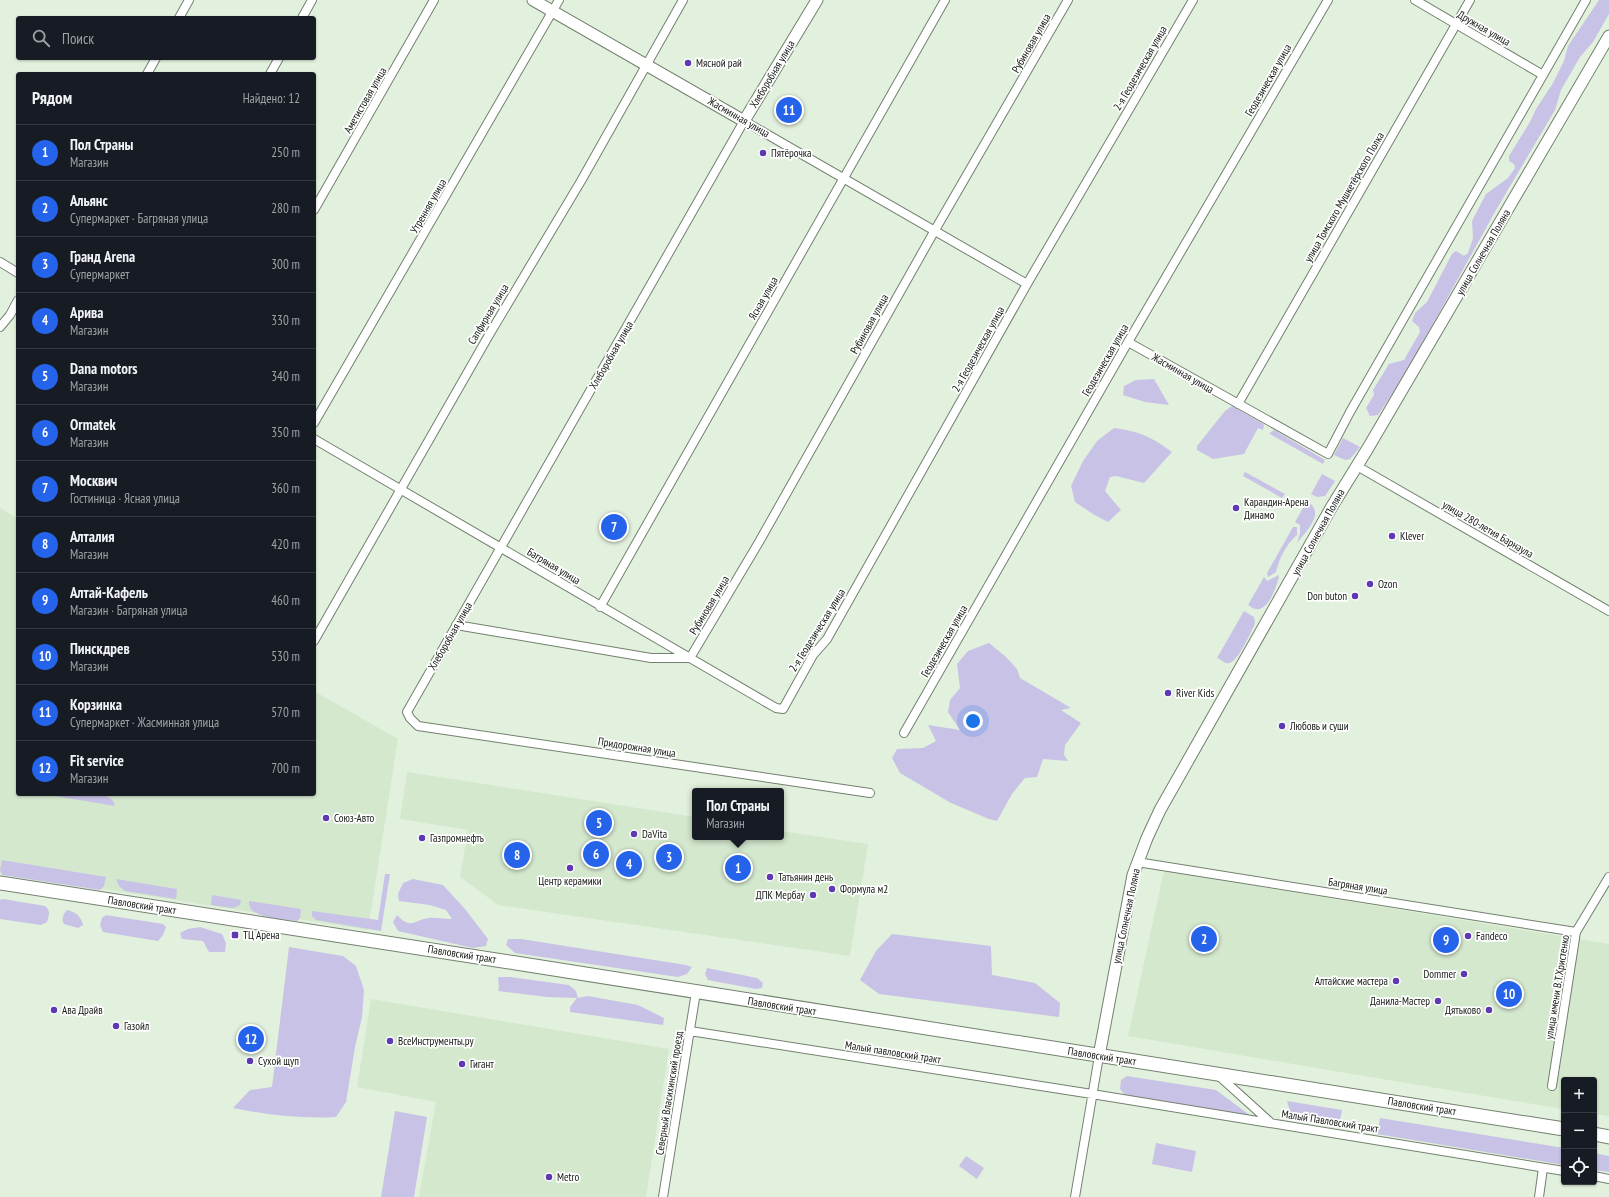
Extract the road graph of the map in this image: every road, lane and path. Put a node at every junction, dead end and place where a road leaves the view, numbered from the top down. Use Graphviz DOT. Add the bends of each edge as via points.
graph roads {
  1 [pos="189,0"];
  2 [pos="312,0"];
  3 [pos="434,0"];
  4 [pos="533,0"];
  5 [pos="559,0"];
  6 [pos="683,0"];
  7 [pos="817,0"];
  8 [pos="945,0"];
  9 [pos="1068,0"];
  10 [pos="1192,0"];
  11 [pos="1328,0"];
  12 [pos="1415,0"];
  13 [pos="1470,0"];
  14 [pos="1586,0"];
  15 [pos="552,12"];
  16 [pos="179,16"];
  17 [pos="303,16"];
  18 [pos="1456,24"];
  19 [pos="1609,36"];
  20 [pos="155,60"];
  21 [pos="278,60"];
  22 [pos="646,64"];
  23 [pos="148,72"];
  24 [pos="271,72"];
  25 [pos="1543,75"];
  26 [pos="744,121"];
  27 [pos="844,177"];
  28 [pos="316,206"];
  29 [pos="935,230"];
  30 [pos="0,262"];
  31 [pos="16,272"];
  32 [pos="1027,284"];
  33 [pos="16,304"];
  34 [pos="0,327"];
  35 [pos="1128,342"];
  36 [pos="1238,404"];
  37 [pos="316,420"];
  38 [pos="316,440"];
  39 [pos="1357,466"];
  40 [pos="400,488"];
  41 [pos="501,548"];
  42 [pos="600,606"];
  43 [pos="1609,611"];
  44 [pos="456,625"];
  45 [pos="316,637"];
  46 [pos="690,658"];
  47 [pos="784,709"];
  48 [pos="408,712"];
  49 [pos="904,733"];
  50 [pos="870,793"];
  51 [pos="1137,862"];
  52 [pos="1609,877"];
  53 [pos="0,883"];
  54 [pos="1576,932"];
  55 [pos="696,992"];
  56 [pos="690,1031"];
  57 [pos="1099,1056"];
  58 [pos="1217,1075"];
  59 [pos="1552,1086"];
  60 [pos="1092,1094"];
  61 [pos="1271,1123"];
  62 [pos="1561,1129"];
  63 [pos="1597,1135"];
  64 [pos="1609,1137"];
  65 [pos="1543,1168"];
  66 [pos="1561,1171"];
  67 [pos="1597,1176"];
  68 [pos="1609,1178"];
  69 [pos="663,1197"];
  70 [pos="1075,1197"];
  71 [pos="1539,1197"];
  1 -- 16 [label="street"];
  2 -- 17 [label="street"];
  3 -- 28 [label="street, Аметистовая улица"];
  4 -- 15 [label="street, Жасминная улица"];
  5 -- 15 [label="street, Утренняя улица"];
  6 -- 22 [label="street, Сапфирная улица"];
  7 -- 26 [label="street, Хлеборобная улица"];
  8 -- 27 [label="street, Ясная улица"];
  9 -- 29 [label="street, Рубиновая улица"];
  10 -- 32 [label="street, 2-я Геодезическая улица"];
  11 -- 35 [label="street, Геодезическая улица"];
  12 -- 18 [label="street, Дружная улица"];
  13 -- 18 [label="street, улица Томского Мушкетёрского Полка"];
  14 -- 25 [label="street"];
  15 -- 22 [label="street, Жасминная улица"];
  15 -- 37 [label="street, Утренняя улица"];
  18 -- 25 [label="street, Дружная улица"];
  18 -- 36 [label="street, улица Томского Мушкетёрского Полка"];
  19 -- 39 [label="street, улица Солнечная Поляна"];
  20 -- 23 [label="street"];
  21 -- 24 [label="street"];
  22 -- 26 [label="street, Жасминная улица"];
  22 -- 40 [label="street, Сапфирная улица" via="581,181"];
  25 -- 36 [label="street, Жасминная улица" via="1328,454"];
  26 -- 27 [label="street, Жасминная улица"];
  26 -- 41 [label="street, Хлеборобная улица"];
  27 -- 29 [label="street, Жасминная улица"];
  27 -- 42 [label="street, Ясная улица"];
  29 -- 32 [label="street, Жасминная улица"];
  29 -- 46 [label="street, Рубиновая улица"];
  30 -- 31 [label="street"];
  32 -- 47 [label="street, 2-я Геодезическая улица" via="827,640 813,655"];
  33 -- 34 [label="street"];
  35 -- 36 [label="street, Жасминная улица"];
  35 -- 49 [label="street, Геодезическая улица"];
  38 -- 40 [label="street, Багряная улица"];
  39 -- 43 [label="street, улица 280-летия Барнаула"];
  39 -- 51 [label="street, улица Солнечная Поляна" via="1168,796"];
  40 -- 41 [label="street, Багряная улица"];
  40 -- 45 [label="street, Сапфирная улица"];
  41 -- 42 [label="street, Багряная улица"];
  41 -- 44 [label="street, Хлеборобная улица"];
  42 -- 46 [label="street, Багряная улица"];
  44 -- 46 [label="street" via="651,658"];
  44 -- 48 [label="street, Хлеборобная улица"];
  46 -- 47 [label="street, Багряная улица" via="776,708"];
  48 -- 50 [label="street, Придорожная улица" via="418,726"];
  51 -- 54 [label="street, Багряная улица"];
  51 -- 57 [label="street, улица Солнечная Поляна" via="1126,904"];
  52 -- 54 [label="street, улица имени В.Т.Христенко"];
  53 -- 55 [label="main road, Павловский тракт"];
  54 -- 59 [label="street, улица имени В.Т.Христенко"];
  55 -- 56 [label="street, Северный Власихинский проезд"];
  55 -- 57 [label="main road, Павловский тракт"];
  56 -- 60 [label="street, Малый павловский тракт"];
  56 -- 69 [label="street, Северный Власихинский проезд"];
  57 -- 58 [label="main road, Павловский тракт"];
  57 -- 60 [label="street"];
  58 -- 61 [label="street"];
  58 -- 62 [label="main road, Павловский тракт"];
  60 -- 61 [label="street, Малый Павловский тракт"];
  60 -- 70 [label="street"];
  61 -- 65 [label="street, Малый Павловский тракт"];
  63 -- 64 [label="main road"];
  65 -- 66 [label="street, Малый Павловский тракт"];
  65 -- 71 [label="street"];
  67 -- 68 [label="street"];
}
